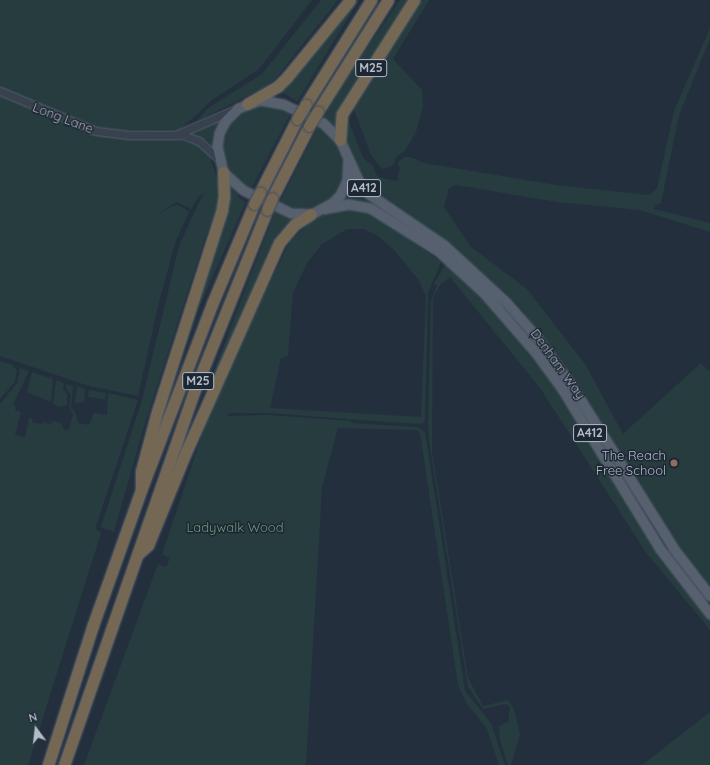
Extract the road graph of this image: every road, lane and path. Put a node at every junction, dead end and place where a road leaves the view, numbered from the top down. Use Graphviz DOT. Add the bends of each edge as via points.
graph roads {
  1 [pos="350,0"];
  2 [pos="371,0"];
  3 [pos="388,0"];
  4 [pos="414,0"];
  5 [pos="0,91"];
  6 [pos="242,106"];
  7 [pos="177,134"];
  8 [pos="340,140"];
  9 [pos="218,158"];
  10 [pos="348,158"];
  11 [pos="222,172"];
  12 [pos="323,209"];
  13 [pos="311,214"];
  14 [pos="441,248"];
  15 [pos="141,490"];
  16 [pos="137,556"];
  17 [pos="710,596"];
  18 [pos="710,614"];
  19 [pos="48,765"];
  20 [pos="64,765"];
  1 -- 6 [label="highway" via="278,86"];
  2 -- 15 [label="highway, M25, bridge" via="297,119 254,204 212,304"];
  3 -- 16 [label="highway, M25, bridge" via="309,126 272,198 195,389"];
  4 -- 8 [label="highway, M25" via="342,114"];
  5 -- 7 [label="street, Long Lane" via="96,131 131,135"];
  6 -- 7 [label="street, Long Lane"];
  6 -- 8 [label="main road" via="260,100 283,104 323,123"];
  6 -- 9 [label="main road" via="225,120 219,133"];
  7 -- 9 [label="street, Long Lane" via="198,141"];
  8 -- 10 [label="main road"];
  9 -- 11 [label="main road"];
  10 -- 12 [label="main road" via="345,186 340,195"];
  10 -- 14 [label="main road, Denham Way / A412" via="360,184 369,194"];
  11 -- 13 [label="main road" via="243,190 278,209 300,215"];
  11 -- 15 [label="highway, M25" via="222,209 157,412 141,472"];
  12 -- 13 [label="main road"];
  12 -- 14 [label="main road, Denham Way / A412" via="348,204 364,205"];
  13 -- 16 [label="highway, M25" via="294,225 279,243 186,452 148,546"];
  14 -- 17 [label="main road, Denham Way / A412" via="462,260 506,302 552,358 674,548"];
  14 -- 18 [label="main road, Denham Way / A412" via="454,265 499,309 536,353 577,410 660,549"];
  15 -- 19 [label="highway, M25" via="93,625"];
  16 -- 20 [label="highway, M25"];
}
